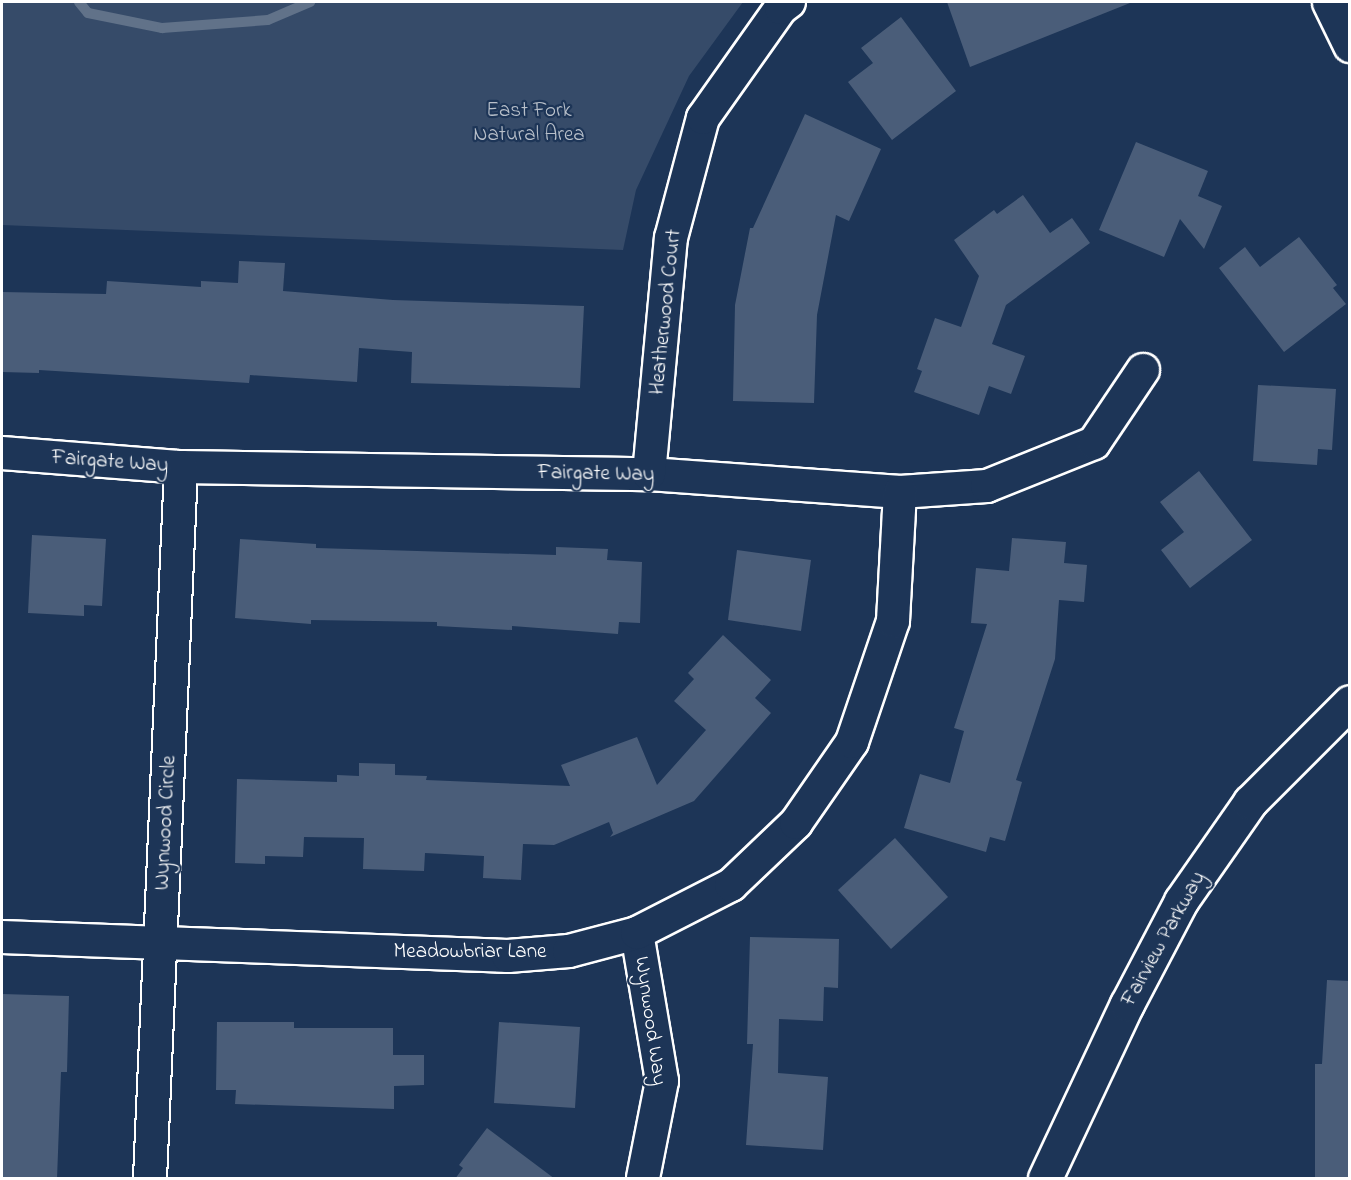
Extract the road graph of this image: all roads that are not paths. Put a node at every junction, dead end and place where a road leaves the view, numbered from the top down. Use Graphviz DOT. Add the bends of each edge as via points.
graph roads {
  1 [pos="789,2"];
  2 [pos="1329,2"];
  3 [pos="1350,45"];
  4 [pos="1143,370"];
  5 [pos="2,453"];
  6 [pos="182,467"];
  7 [pos="649,474"];
  8 [pos="900,492"];
  9 [pos="1350,702"];
  10 [pos="637,933"];
  11 [pos="2,937"];
  12 [pos="160,946"];
  13 [pos="150,1179"];
  14 [pos="643,1179"];
  15 [pos="1045,1179"];
  1 -- 7 [label="street, Heatherwood Court" via="703,117 671,238"];
  2 -- 3 [label="main road"];
  4 -- 8 [label="street, Fairgate Way" via="1094,443 987,486"];
  5 -- 6 [label="street, Fairgate Way"];
  6 -- 7 [label="street, Fairgate Way"];
  6 -- 12 [label="street, Wynwood Circle"];
  7 -- 8 [label="street, Fairgate Way"];
  8 -- 10 [label="street, Meadowbriar Lane" via="893,621 852,742 796,823 731,885"];
  9 -- 15 [label="main road, Fairview Parkway" via="1250,802 1181,901 1127,1004"];
  10 -- 12 [label="street, Meadowbriar Lane" via="569,951 508,956"];
  10 -- 14 [label="street, Wynwood Way" via="663,1081"];
  11 -- 12 [label="street, Meadowbriar Lane"];
  12 -- 13 [label="street, Wynwood Circle"];
}
